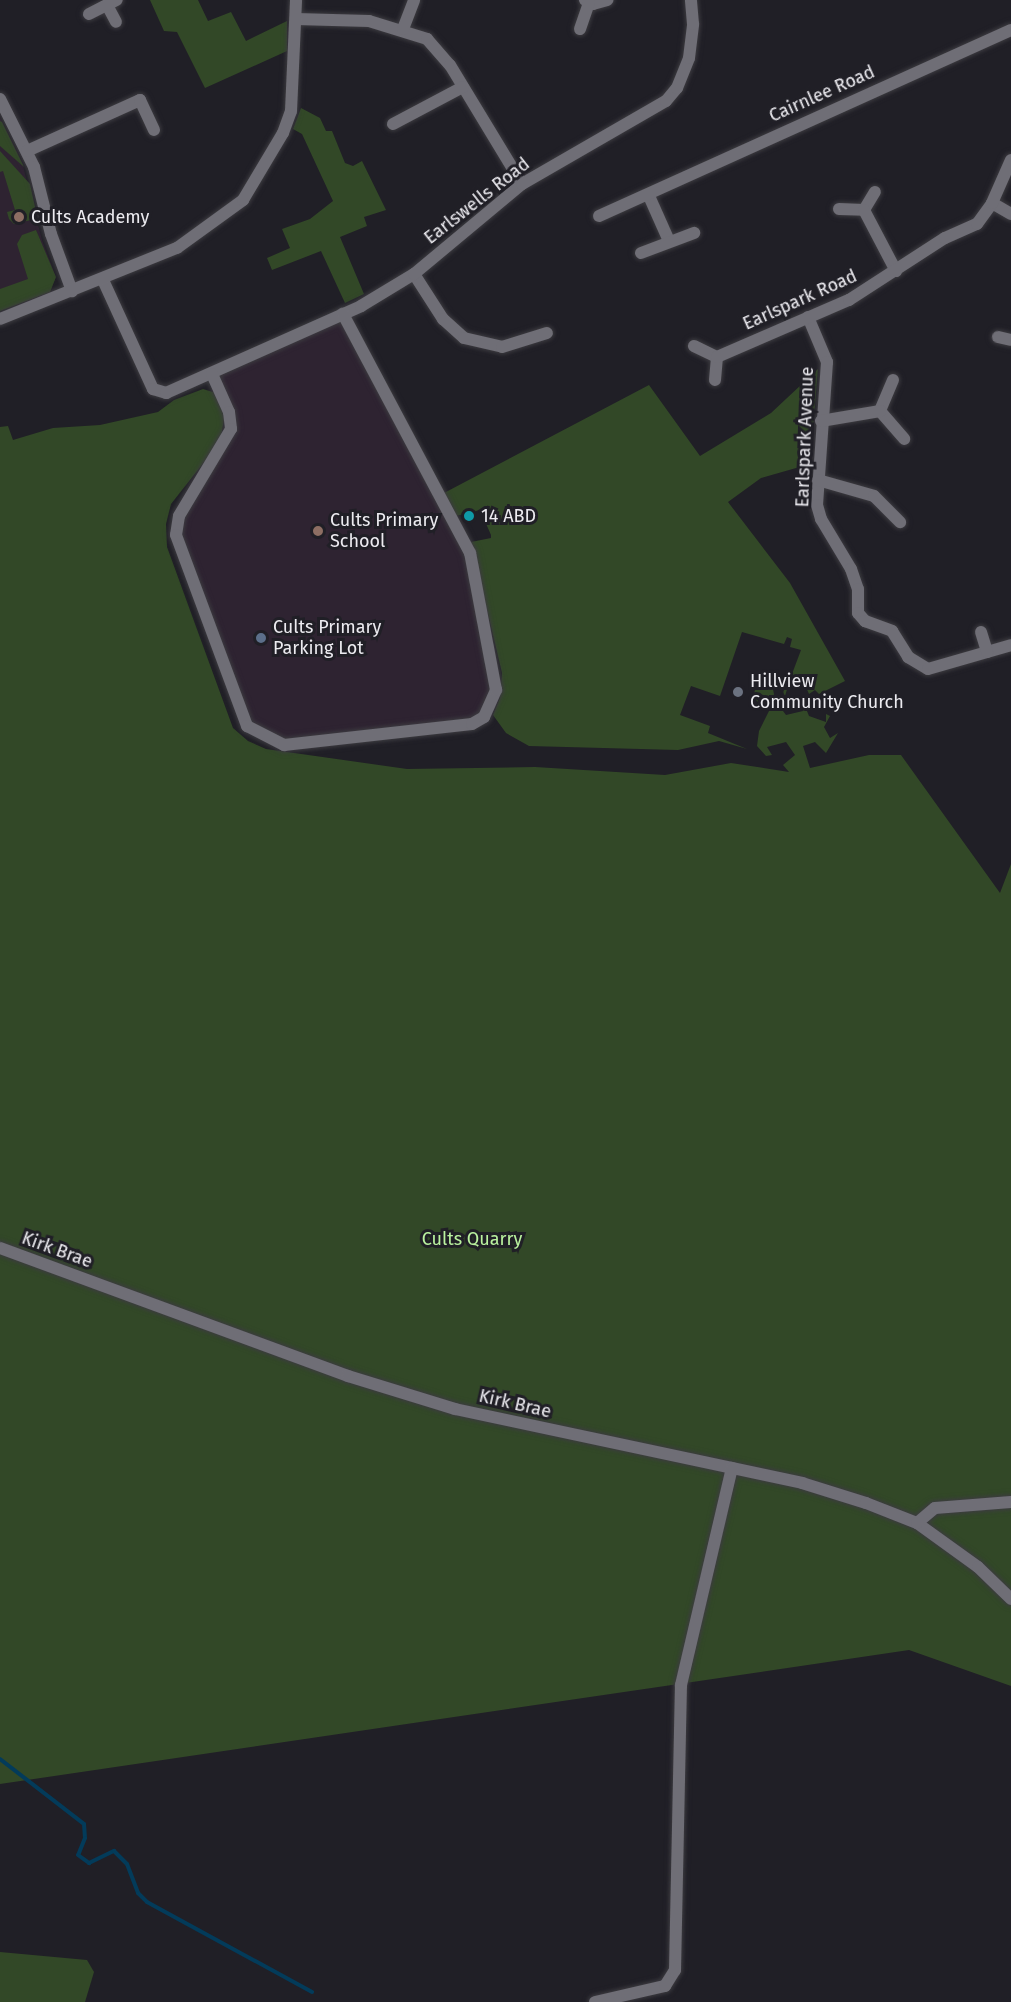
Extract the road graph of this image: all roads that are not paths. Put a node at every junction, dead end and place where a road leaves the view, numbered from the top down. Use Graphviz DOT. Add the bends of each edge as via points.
graph roads {
  1 [pos="296,0"];
  2 [pos="414,0"];
  3 [pos="607,0"];
  4 [pos="692,0"];
  5 [pos="112,2"];
  6 [pos="587,2"];
  7 [pos="88,14"];
  8 [pos="296,19"];
  9 [pos="116,22"];
  10 [pos="403,29"];
  11 [pos="579,29"];
  12 [pos="1011,30"];
  13 [pos="464,87"];
  14 [pos="0,99"];
  15 [pos="393,124"];
  16 [pos="154,130"];
  17 [pos="27,151"];
  18 [pos="1011,160"];
  19 [pos="522,184"];
  20 [pos="875,192"];
  21 [pos="649,195"];
  22 [pos="992,203"];
  23 [pos="839,209"];
  24 [pos="864,210"];
  25 [pos="1011,214"];
  26 [pos="599,216"];
  27 [pos="694,233"];
  28 [pos="669,241"];
  29 [pos="641,253"];
  30 [pos="896,272"];
  31 [pos="414,274"];
  32 [pos="103,280"];
  33 [pos="72,291"];
  34 [pos="343,314"];
  35 [pos="808,316"];
  36 [pos="0,318"];
  37 [pos="547,333"];
  38 [pos="694,346"];
  39 [pos="717,357"];
  40 [pos="212,374"];
  41 [pos="715,380"];
  42 [pos="893,380"];
  43 [pos="880,411"];
  44 [pos="821,421"];
  45 [pos="904,439"];
  46 [pos="818,480"];
  47 [pos="900,522"];
  48 [pos="981,632"];
  49 [pos="1011,645"];
  50 [pos="987,652"];
  51 [pos="0,1248"];
  52 [pos="732,1468"];
  53 [pos="1011,1502"];
  54 [pos="917,1523"];
  55 [pos="1011,1599"];
  56 [pos="595,2002"];
  1 -- 8 [label="street"];
  2 -- 10 [label="street"];
  3 -- 6 [label="street"];
  4 -- 19 [label="street, Earlswells Road" via="689,58 677,88 666,101"];
  5 -- 7 [label="street"];
  5 -- 9 [label="street"];
  6 -- 11 [label="street"];
  8 -- 10 [label="street" via="369,21"];
  8 -- 32 [label="street" via="291,111 283,133 243,200 177,248"];
  10 -- 13 [label="street" via="427,39"];
  12 -- 21 [label="street, Cairnlee Road" via="793,126"];
  13 -- 15 [label="street"];
  13 -- 19 [label="street"];
  14 -- 17 [label="street"];
  16 -- 17 [label="street" via="140,100"];
  17 -- 33 [label="street"];
  18 -- 22 [label="street, Earlspark Road"];
  19 -- 31 [label="street, Earlswells Road"];
  20 -- 24 [label="street"];
  21 -- 26 [label="street, Cairnlee Road"];
  21 -- 28 [label="street"];
  22 -- 25 [label="street"];
  22 -- 30 [label="street, Earlspark Road" via="977,224 945,238"];
  23 -- 24 [label="street"];
  24 -- 30 [label="street"];
  27 -- 28 [label="street"];
  28 -- 29 [label="street"];
  30 -- 35 [label="street, Earlspark Road" via="849,300"];
  31 -- 34 [label="street, Earlswells Road" via="381,297"];
  31 -- 37 [label="street" via="443,319 464,338 502,347"];
  32 -- 33 [label="street"];
  32 -- 40 [label="street, Earlswells Road" via="153,389 166,393"];
  33 -- 36 [label="street"];
  34 -- 40 [label="street, Earlswells Road"];
  34 -- 40 [label="street" via="470,553 496,690 484,717 472,724 284,745 247,726 176,535 179,516 231,429 229,412"];
  35 -- 39 [label="street, Earlspark Road"];
  35 -- 44 [label="street, Earlspark Avenue" via="826,362"];
  38 -- 39 [label="street"];
  39 -- 41 [label="street"];
  42 -- 43 [label="street"];
  43 -- 44 [label="street"];
  43 -- 45 [label="street"];
  44 -- 46 [label="street, Earlspark Avenue"];
  46 -- 47 [label="street" via="874,496"];
  46 -- 50 [label="street, Earlspark Avenue" via="821,519 851,569 858,589 858,613 865,621 892,631 908,657 928,669"];
  48 -- 50 [label="street"];
  49 -- 50 [label="street, Earlspark Avenue"];
  51 -- 52 [label="street, Kirk Brae" via="348,1376 455,1409"];
  52 -- 54 [label="street, Kirk Brae" via="802,1483"];
  52 -- 56 [label="street" via="681,1686 675,1970 665,1986"];
  53 -- 54 [label="street" via="935,1508"];
  54 -- 55 [label="street, Kirk Brae" via="978,1567"];
}
